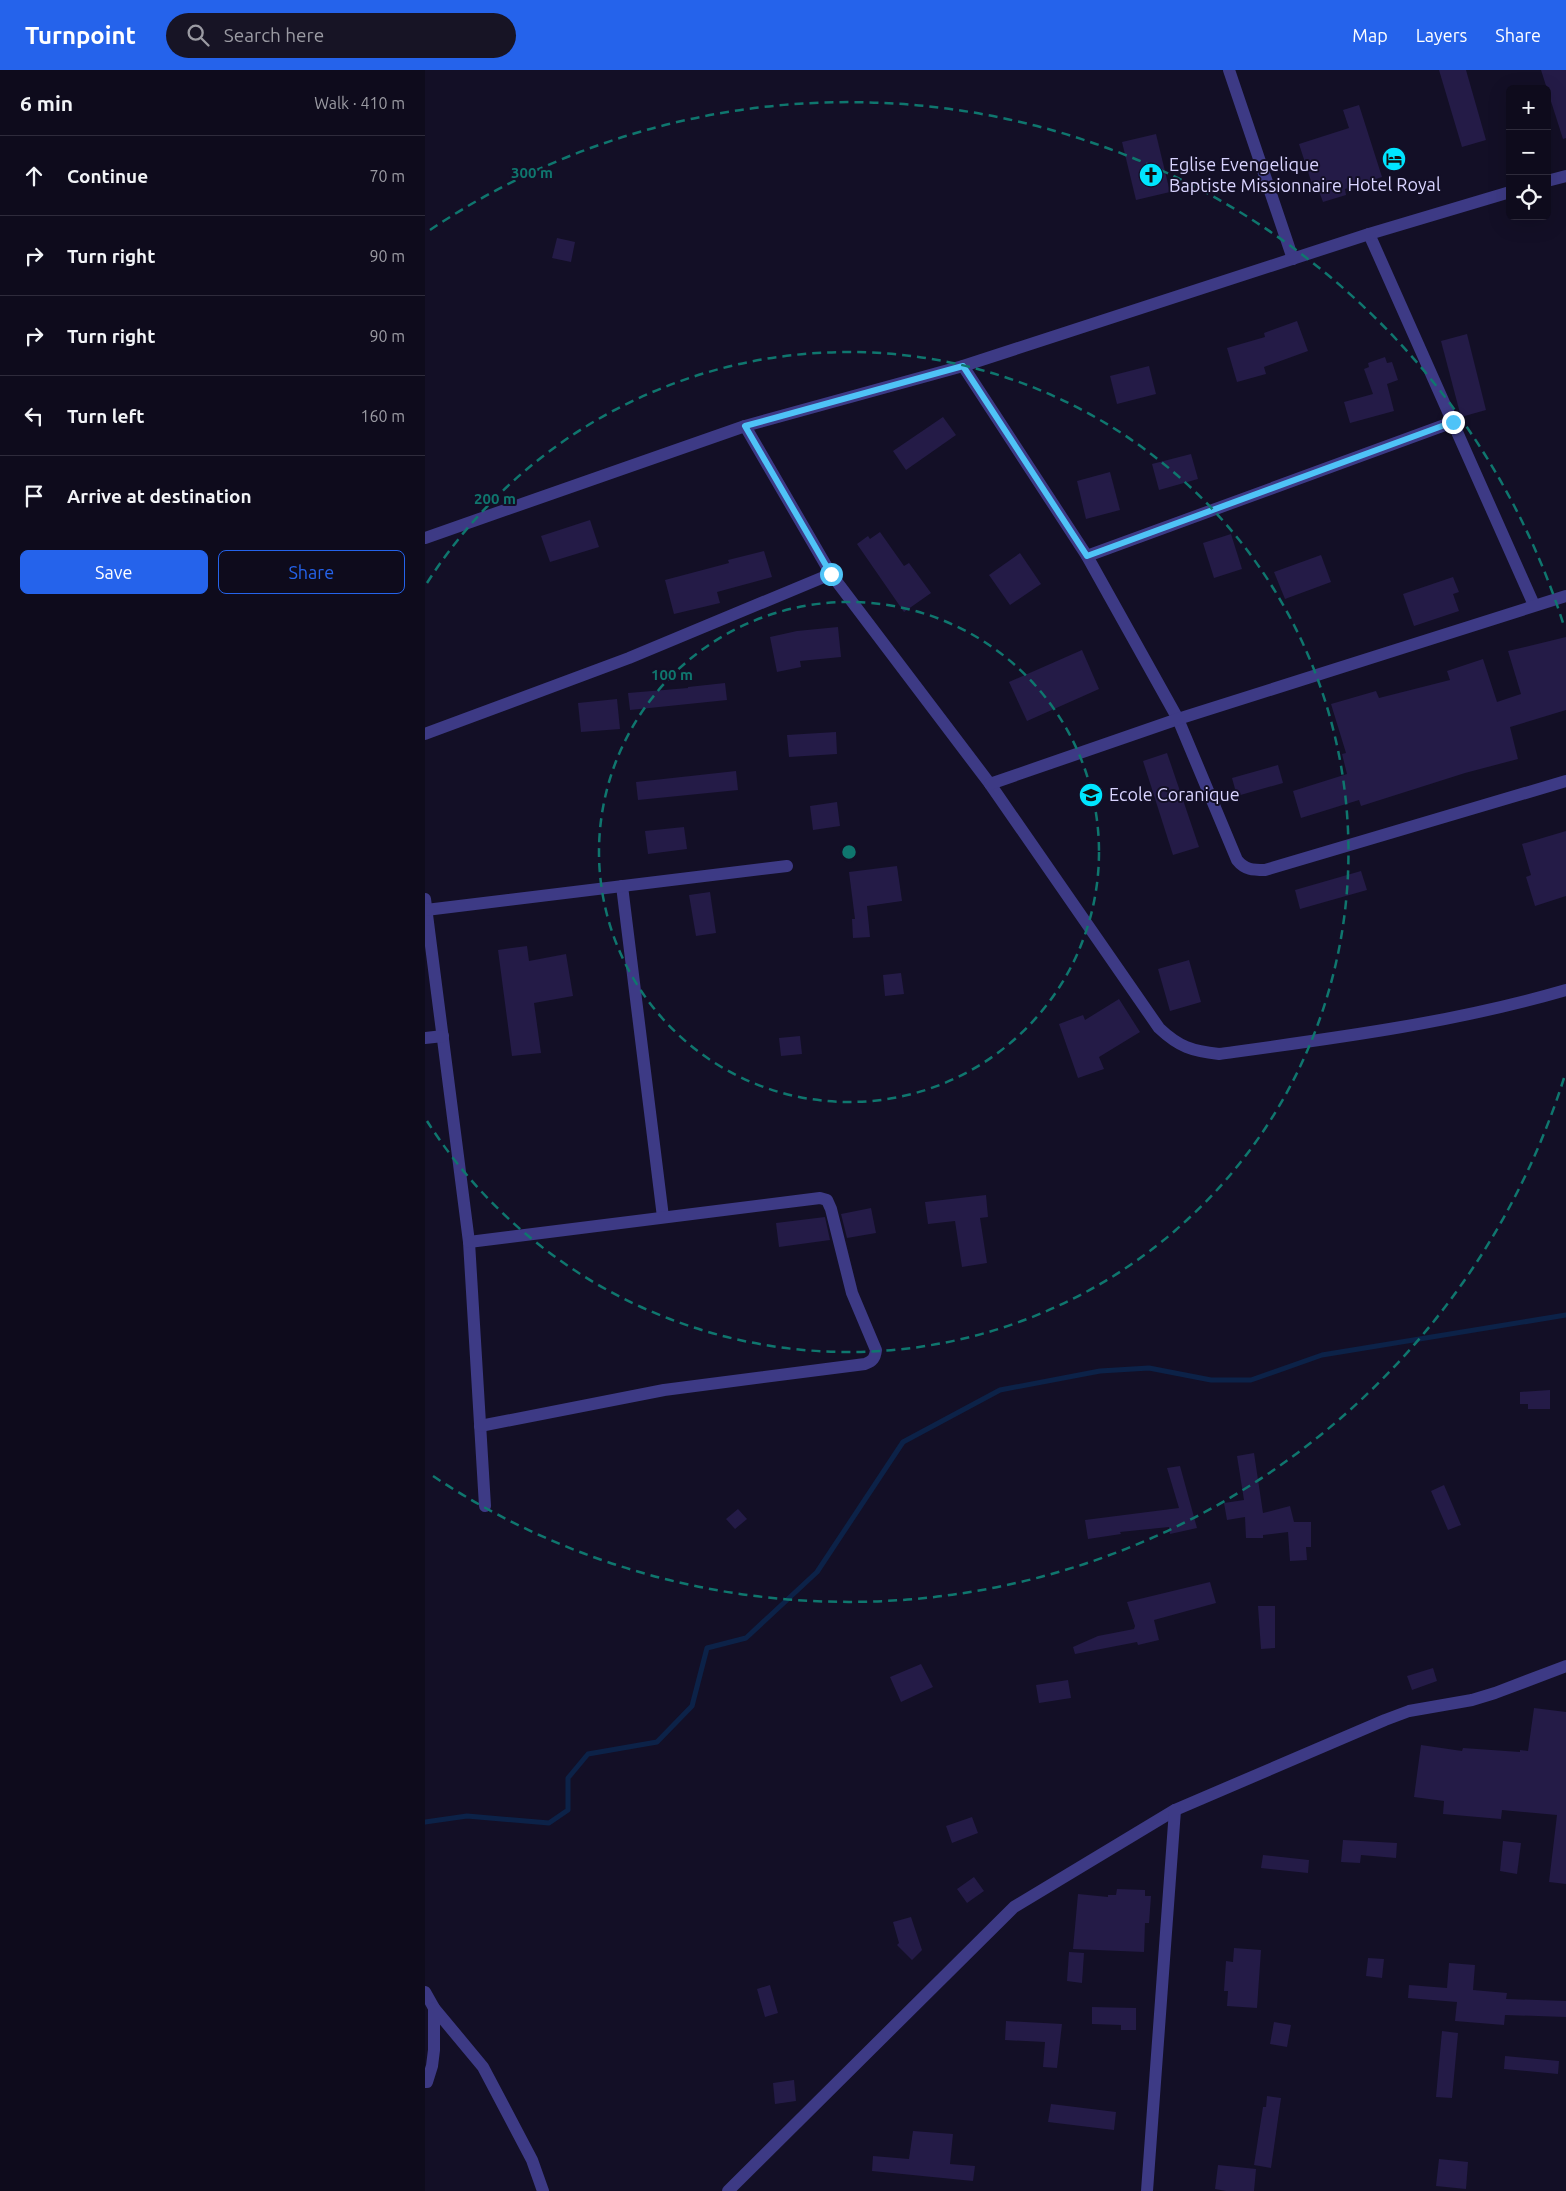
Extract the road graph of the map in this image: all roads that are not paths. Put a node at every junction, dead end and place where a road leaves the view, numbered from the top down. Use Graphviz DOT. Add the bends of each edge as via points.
graph roads {
  1 [pos="1229,70"];
  2 [pos="1566,176"];
  3 [pos="1551,180"];
  4 [pos="1506,193"];
  5 [pos="1369,234"];
  6 [pos="1293,260"];
  7 [pos="963,366"];
  8 [pos="1453,422"];
  9 [pos="745,426"];
  10 [pos="425,538"];
  11 [pos="1087,556"];
  12 [pos="831,574"];
  13 [pos="1566,596"];
  14 [pos="1534,605"];
  15 [pos="1178,719"];
  16 [pos="425,734"];
  17 [pos="1566,781"];
  18 [pos="990,784"];
  19 [pos="787,866"];
  20 [pos="622,886"];
  21 [pos="426,905"];
  22 [pos="1566,990"];
  23 [pos="443,1036"];
  24 [pos="425,1038"];
  25 [pos="663,1217"];
  26 [pos="469,1242"];
  27 [pos="480,1426"];
  28 [pos="485,1506"];
  29 [pos="1566,1666"];
  30 [pos="1175,1810"];
  31 [pos="425,1992"];
  32 [pos="434,2008"];
  33 [pos="425,2082"];
  34 [pos="543,2191"];
  35 [pos="728,2191"];
  36 [pos="1147,2191"];
  1 -- 6 [label="street"];
  2 -- 3 [label="street"];
  4 -- 5 [label="street"];
  5 -- 6 [label="street"];
  5 -- 8 [label="street"];
  6 -- 7 [label="street"];
  7 -- 9 [label="street"];
  7 -- 11 [label="street"];
  8 -- 11 [label="street"];
  8 -- 14 [label="street"];
  9 -- 10 [label="street"];
  9 -- 12 [label="street"];
  11 -- 15 [label="street"];
  12 -- 16 [label="street" via="629,658"];
  12 -- 18 [label="street"];
  13 -- 14 [label="street"];
  14 -- 15 [label="street"];
  15 -- 17 [label="street" via="1237,860 1243,867 1253,870 1265,870"];
  15 -- 18 [label="street"];
  18 -- 22 [label="street" via="1159,1028 1174,1042 1196,1052 1219,1054 1397,1029 1513,1005"];
  19 -- 20 [label="street"];
  20 -- 21 [label="street"];
  20 -- 25 [label="street"];
  21 -- 23 [label="street"];
  23 -- 24 [label="street"];
  23 -- 26 [label="street"];
  25 -- 26 [label="street"];
  25 -- 27 [label="street" via="811,1198 827,1200 852,1293 876,1350 875,1357 865,1364 664,1390"];
  26 -- 27 [label="street"];
  27 -- 28 [label="street"];
  29 -- 30 [label="street" via="1472,1700 1409,1711"];
  30 -- 35 [label="street" via="1014,1907"];
  30 -- 36 [label="street"];
  31 -- 32 [label="street"];
  32 -- 33 [label="street" via="432,2066"];
  32 -- 34 [label="street" via="483,2067 532,2160"];
}
